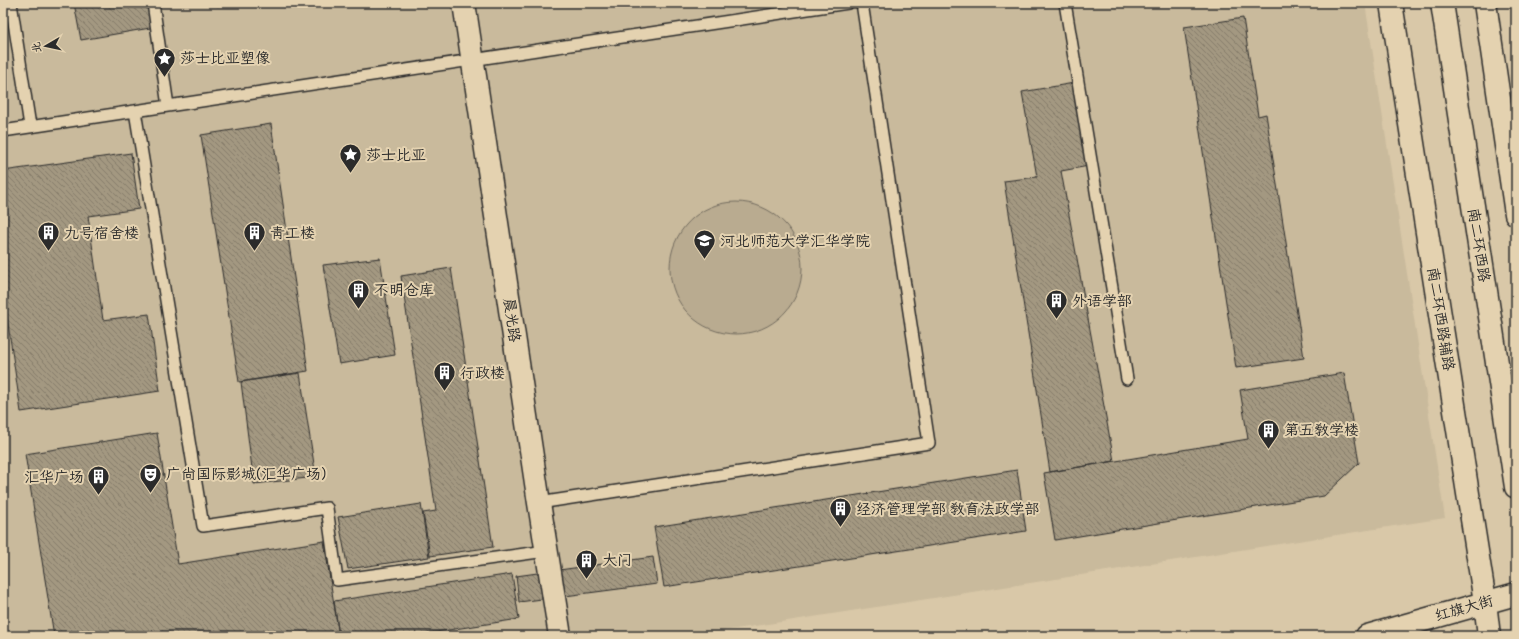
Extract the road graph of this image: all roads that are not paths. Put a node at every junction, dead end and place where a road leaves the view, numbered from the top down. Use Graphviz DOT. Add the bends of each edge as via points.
graph roads {
  1 [pos="11,3"];
  2 [pos="153,3"];
  3 [pos="464,3"];
  4 [pos="848,3"];
  5 [pos="862,3"];
  6 [pos="1065,3"];
  7 [pos="1391,3"];
  8 [pos="1442,3"];
  9 [pos="1485,3"];
  10 [pos="473,60"];
  11 [pos="168,106"];
  12 [pos="136,110"];
  13 [pos="30,126"];
  14 [pos="3,131"];
  15 [pos="1516,214"];
  16 [pos="1128,379"];
  17 [pos="1516,487"];
  18 [pos="539,503"];
  19 [pos="546,551"];
  20 [pos="1516,594"];
  21 [pos="1485,602"];
  22 [pos="560,636"];
  23 [pos="1367,636"];
  24 [pos="1490,636"];
  1 -- 13 [label="lane"];
  2 -- 11 [label="lane"];
  3 -- 10 [label="main road, 晨光路"];
  4 -- 10 [label="lane"];
  5 -- 18 [label="lane" via="929,443"];
  6 -- 16 [label="lane"];
  7 -- 21 [label="main road, 南二环西路辅路"];
  8 -- 17 [label="main road, 南二环西路"];
  9 -- 15 [label="main road"];
  10 -- 11 [label="lane"];
  10 -- 18 [label="main road, 晨光路"];
  11 -- 12 [label="lane"];
  12 -- 13 [label="lane"];
  12 -- 19 [label="lane" via="203,526 327,508 337,580"];
  13 -- 14 [label="lane"];
  18 -- 19 [label="main road, 晨光路"];
  19 -- 22 [label="main road, 晨光路"];
  20 -- 21 [label="main road, 红旗大街"];
  21 -- 23 [label="main road, 红旗大街"];
  21 -- 24 [label="main road, 南二环西路辅路"];
}
